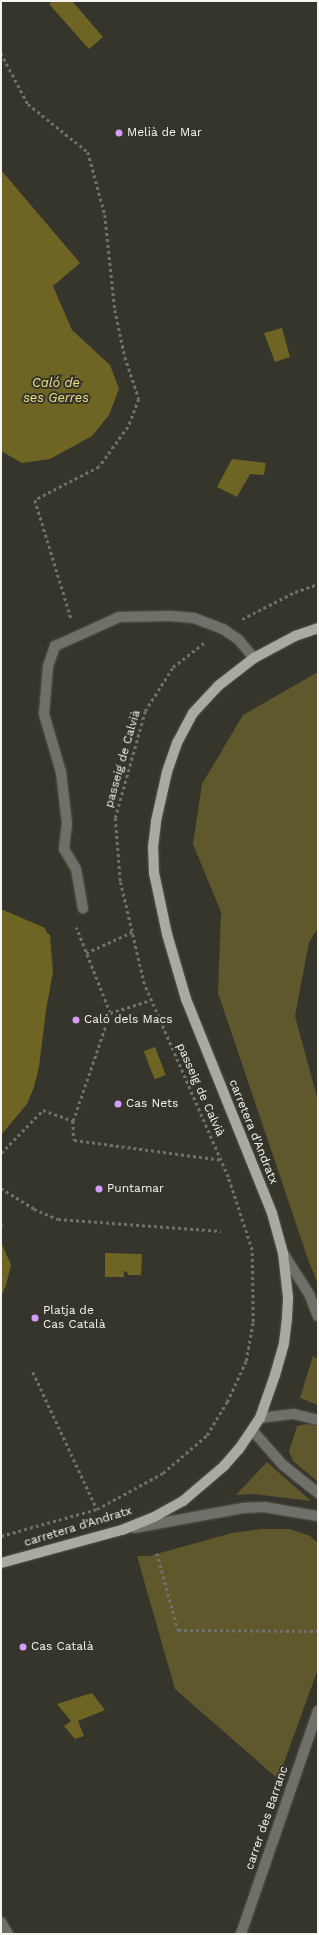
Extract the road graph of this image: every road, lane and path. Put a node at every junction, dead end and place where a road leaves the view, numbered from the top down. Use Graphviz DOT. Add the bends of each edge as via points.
graph roads {
  1 [pos="1,54"];
  2 [pos="318,584"];
  3 [pos="318,628"];
  4 [pos="223,629"];
  5 [pos="75,637"];
  6 [pos="254,658"];
  7 [pos="83,908"];
  8 [pos="76,927"];
  9 [pos="132,932"];
  10 [pos="86,953"];
  11 [pos="151,1000"];
  12 [pos="110,1013"];
  13 [pos="73,1121"];
  14 [pos="1,1153"];
  15 [pos="221,1160"];
  16 [pos="1,1188"];
  17 [pos="221,1231"];
  18 [pos="283,1252"];
  19 [pos="318,1316"];
  20 [pos="33,1372"];
  21 [pos="260,1418"];
  22 [pos="318,1420"];
  23 [pos="252,1430"];
  24 [pos="318,1493"];
  25 [pos="97,1509"];
  26 [pos="318,1516"];
  27 [pos="122,1530"];
  28 [pos="1,1536"];
  29 [pos="157,1553"];
  30 [pos="1,1564"];
  31 [pos="318,1631"];
  32 [pos="318,1711"];
  33 [pos="1,1922"];
  34 [pos="8,1934"];
  35 [pos="241,1934"];
  1 -- 5 [label="path" via="28,104 88,152 105,216 117,317 125,357 139,399 128,427 99,467 35,500"];
  2 -- 4 [label="path, passeig de Calvià" via="295,592"];
  3 -- 6 [label="main road, carretera d'Andratx" via="295,636"];
  4 -- 5 [label="street" via="194,618 119,617"];
  4 -- 6 [label="street" via="238,639"];
  4 -- 9 [label="path, passeig de Calvià" via="173,667 145,710 115,818 120,881"];
  5 -- 7 [label="street" via="55,646 48,666 44,714 61,772 66,824 64,849 76,869"];
  6 -- 18 [label="main road, carretera d'Andratx" via="218,686 193,712 184,728 166,772 153,846 154,873 167,934 186,999 272,1213"];
  8 -- 10 [label="path"];
  9 -- 10 [label="path"];
  9 -- 11 [label="path, passeig de Calvià" via="144,984"];
  10 -- 12 [label="path"];
  11 -- 12 [label="path"];
  11 -- 15 [label="path, passeig de Calvià"];
  12 -- 13 [label="path"];
  13 -- 14 [label="path" via="43,1110"];
  13 -- 15 [label="path" via="74,1140"];
  15 -- 25 [label="path, passeig de Calvià" via="252,1250 253,1322 246,1361 207,1435 163,1473"];
  16 -- 17 [label="path" via="34,1209 58,1219"];
  18 -- 19 [label="street" via="309,1294"];
  18 -- 21 [label="main road, carretera d'Andratx" via="288,1297 284,1343"];
  20 -- 25 [label="path"];
  21 -- 22 [label="street" via="294,1414"];
  21 -- 23 [label="main road, carretera d'Andratx"];
  23 -- 24 [label="street" via="283,1465"];
  23 -- 27 [label="main road, carretera d'Andratx" via="224,1466 183,1501"];
  25 -- 28 [label="path, passeig de Calvià"];
  26 -- 27 [label="street" via="257,1507"];
  27 -- 30 [label="main road, carretera d'Andratx"];
  29 -- 31 [label="path" via="178,1630"];
  32 -- 35 [label="street, carrer des Barranc"];
  33 -- 34 [label="street"];
}
